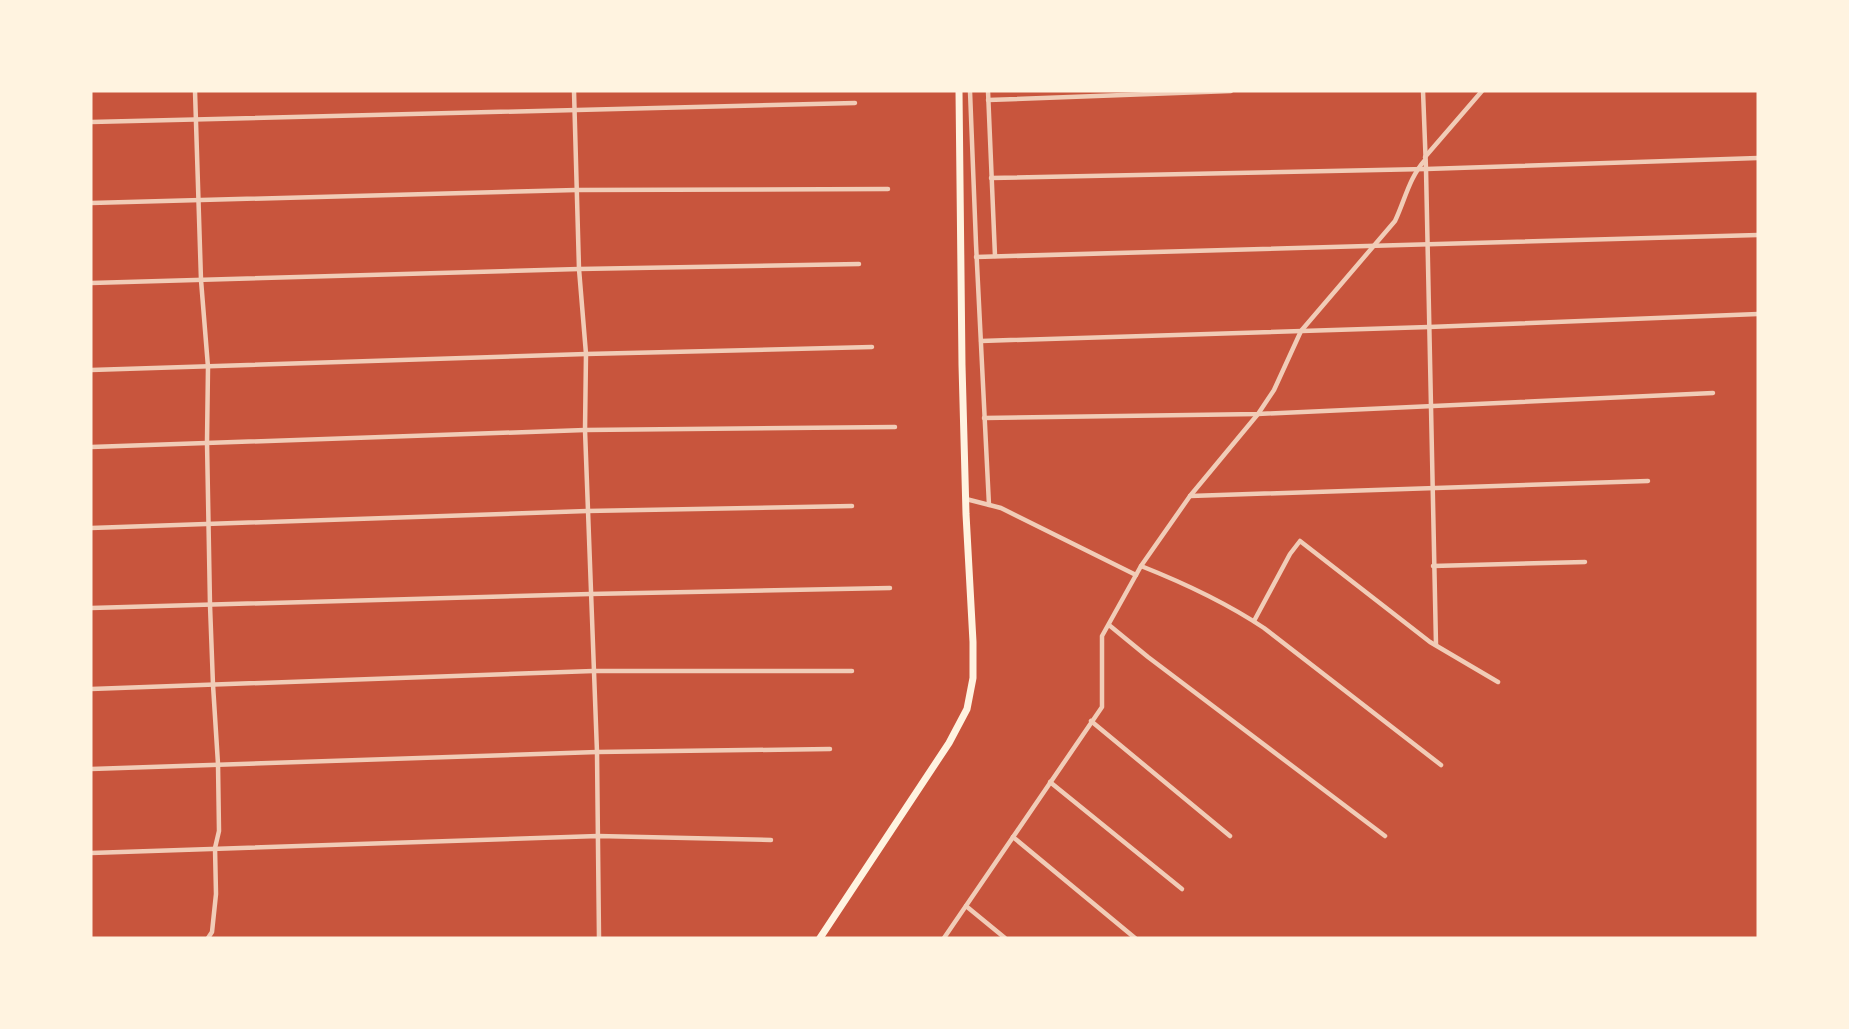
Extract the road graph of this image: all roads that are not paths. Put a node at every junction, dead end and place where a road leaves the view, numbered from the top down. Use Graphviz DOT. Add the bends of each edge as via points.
graph roads {
  1 [pos="195,91"];
  2 [pos="574,91"];
  3 [pos="959,91"];
  4 [pos="970,91"];
  5 [pos="988,91"];
  6 [pos="1231,91"];
  7 [pos="1423,91"];
  8 [pos="1482,91"];
  9 [pos="988,100"];
  10 [pos="856,103"];
  11 [pos="575,110"];
  12 [pos="196,120"];
  13 [pos="91,122"];
  14 [pos="1425,158"];
  15 [pos="1758,158"];
  16 [pos="1416,169"];
  17 [pos="1426,169"];
  18 [pos="992,178"];
  19 [pos="888,189"];
  20 [pos="576,190"];
  21 [pos="199,201"];
  22 [pos="91,204"];
  23 [pos="1758,235"];
  24 [pos="1427,243"];
  25 [pos="1374,245"];
  26 [pos="976,256"];
  27 [pos="995,256"];
  28 [pos="859,264"];
  29 [pos="579,268"];
  30 [pos="201,280"];
  31 [pos="91,283"];
  32 [pos="1758,314"];
  33 [pos="1429,327"];
  34 [pos="1302,331"];
  35 [pos="980,341"];
  36 [pos="872,347"];
  37 [pos="586,354"];
  38 [pos="208,367"];
  39 [pos="91,370"];
  40 [pos="1713,393"];
  41 [pos="1430,406"];
  42 [pos="1258,414"];
  43 [pos="984,418"];
  44 [pos="894,427"];
  45 [pos="585,430"];
  46 [pos="207,442"];
  47 [pos="91,446"];
  48 [pos="1648,481"];
  49 [pos="1433,489"];
  50 [pos="1190,496"];
  51 [pos="966,499"];
  52 [pos="989,505"];
  53 [pos="852,506"];
  54 [pos="587,511"];
  55 [pos="209,525"];
  56 [pos="91,528"];
  57 [pos="1585,562"];
  58 [pos="1141,566"];
  59 [pos="1433,566"];
  60 [pos="1136,575"];
  61 [pos="890,588"];
  62 [pos="590,594"];
  63 [pos="210,604"];
  64 [pos="91,608"];
  65 [pos="1254,621"];
  66 [pos="1109,625"];
  67 [pos="1436,645"];
  68 [pos="593,671"];
  69 [pos="852,671"];
  70 [pos="1498,682"];
  71 [pos="213,685"];
  72 [pos="91,689"];
  73 [pos="1091,721"];
  74 [pos="830,749"];
  75 [pos="597,752"];
  76 [pos="218,764"];
  77 [pos="1441,765"];
  78 [pos="91,769"];
  79 [pos="1050,782"];
  80 [pos="598,836"];
  81 [pos="1230,836"];
  82 [pos="1384,836"];
  83 [pos="1014,837"];
  84 [pos="771,840"];
  85 [pos="215,848"];
  86 [pos="91,853"];
  87 [pos="1182,890"];
  88 [pos="966,906"];
  89 [pos="208,938"];
  90 [pos="599,938"];
  91 [pos="820,938"];
  92 [pos="944,938"];
  93 [pos="1005,938"];
  94 [pos="1135,938"];
  1 -- 12 [label="street"];
  2 -- 11 [label="street"];
  3 -- 51 [label="highway"];
  4 -- 26 [label="street"];
  5 -- 9 [label="street"];
  6 -- 9 [label="street"];
  7 -- 14 [label="street"];
  8 -- 14 [label="street"];
  9 -- 18 [label="street"];
  10 -- 11 [label="street"];
  11 -- 12 [label="street"];
  11 -- 20 [label="street"];
  12 -- 13 [label="street"];
  12 -- 21 [label="street"];
  14 -- 16 [label="street"];
  14 -- 17 [label="street"];
  15 -- 17 [label="street"];
  16 -- 17 [label="street"];
  16 -- 18 [label="street"];
  16 -- 25 [label="street" via="1395,221"];
  17 -- 24 [label="street"];
  18 -- 27 [label="street"];
  19 -- 20 [label="street"];
  20 -- 21 [label="street"];
  20 -- 29 [label="street"];
  21 -- 22 [label="street"];
  21 -- 30 [label="street"];
  23 -- 24 [label="street"];
  24 -- 25 [label="street"];
  24 -- 33 [label="street"];
  25 -- 27 [label="street"];
  25 -- 34 [label="street"];
  26 -- 27 [label="street"];
  26 -- 35 [label="street"];
  28 -- 29 [label="street"];
  29 -- 30 [label="street"];
  29 -- 37 [label="street"];
  30 -- 31 [label="street"];
  30 -- 38 [label="street"];
  32 -- 33 [label="street"];
  33 -- 34 [label="street"];
  33 -- 41 [label="street"];
  34 -- 35 [label="street"];
  34 -- 42 [label="street" via="1274,390"];
  35 -- 43 [label="street"];
  36 -- 37 [label="street"];
  37 -- 38 [label="street"];
  37 -- 45 [label="street"];
  38 -- 39 [label="street"];
  38 -- 46 [label="street"];
  40 -- 41 [label="street"];
  41 -- 42 [label="street"];
  41 -- 49 [label="street"];
  42 -- 43 [label="street"];
  42 -- 50 [label="street"];
  43 -- 52 [label="street"];
  44 -- 45 [label="street"];
  45 -- 46 [label="street"];
  45 -- 54 [label="street"];
  46 -- 47 [label="street"];
  46 -- 55 [label="street"];
  48 -- 49 [label="street"];
  49 -- 50 [label="street"];
  49 -- 59 [label="street"];
  50 -- 58 [label="street"];
  51 -- 52 [label="street"];
  51 -- 91 [label="highway" via="973,642 973,678 967,710"];
  52 -- 60 [label="street"];
  53 -- 54 [label="street"];
  54 -- 55 [label="street"];
  54 -- 62 [label="street"];
  55 -- 56 [label="street"];
  55 -- 63 [label="street"];
  57 -- 59 [label="street"];
  58 -- 60 [label="street"];
  58 -- 65 [label="street" via="1189,586"];
  59 -- 67 [label="street"];
  60 -- 66 [label="street"];
  61 -- 62 [label="street"];
  62 -- 63 [label="street"];
  62 -- 68 [label="street"];
  63 -- 64 [label="street"];
  63 -- 71 [label="street"];
  65 -- 67 [label="street" via="1300,541"];
  65 -- 77 [label="street"];
  66 -- 73 [label="street" via="1102,636 1102,707"];
  66 -- 82 [label="street"];
  67 -- 70 [label="street"];
  68 -- 69 [label="street"];
  68 -- 71 [label="street"];
  68 -- 75 [label="street"];
  71 -- 72 [label="street"];
  71 -- 76 [label="street"];
  73 -- 79 [label="street"];
  73 -- 81 [label="street"];
  74 -- 75 [label="street"];
  75 -- 76 [label="street"];
  75 -- 80 [label="street"];
  76 -- 78 [label="street"];
  76 -- 85 [label="street" via="219,831"];
  79 -- 83 [label="street"];
  79 -- 87 [label="street"];
  80 -- 84 [label="street"];
  80 -- 85 [label="street"];
  80 -- 90 [label="street"];
  83 -- 88 [label="street"];
  83 -- 94 [label="street"];
  85 -- 86 [label="street"];
  85 -- 89 [label="street" via="216,894 212,932"];
  88 -- 92 [label="street"];
  88 -- 93 [label="street"];
}
